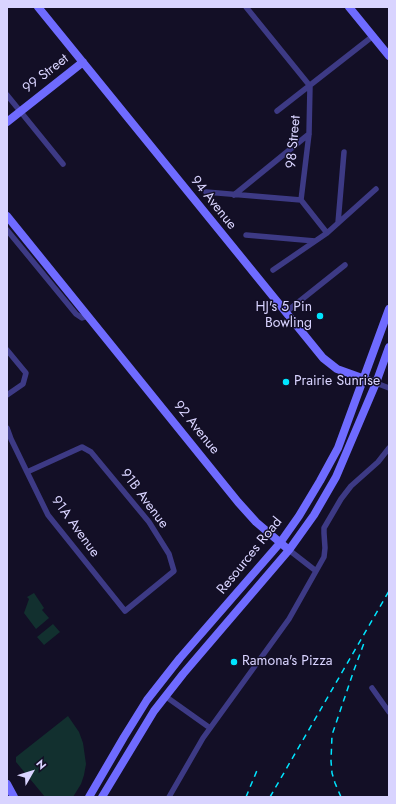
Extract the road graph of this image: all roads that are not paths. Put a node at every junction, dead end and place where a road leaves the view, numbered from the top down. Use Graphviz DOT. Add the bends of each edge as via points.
graph roads {
  1 [pos="38,7"];
  2 [pos="246,7"];
  3 [pos="349,7"];
  4 [pos="373,36"];
  5 [pos="389,56"];
  6 [pos="83,62"];
  7 [pos="310,86"];
  8 [pos="7,95"];
  9 [pos="20,112"];
  10 [pos="277,112"];
  11 [pos="7,122"];
  12 [pos="309,134"];
  13 [pos="344,152"];
  14 [pos="63,164"];
  15 [pos="376,189"];
  16 [pos="206,192"];
  17 [pos="234,195"];
  18 [pos="301,200"];
  19 [pos="7,216"];
  20 [pos="338,223"];
  21 [pos="7,230"];
  22 [pos="327,234"];
  23 [pos="246,235"];
  24 [pos="315,241"];
  25 [pos="345,265"];
  26 [pos="272,270"];
  27 [pos="389,309"];
  28 [pos="286,312"];
  29 [pos="88,316"];
  30 [pos="389,347"];
  31 [pos="7,350"];
  32 [pos="362,379"];
  33 [pos="376,383"];
  34 [pos="389,388"];
  35 [pos="7,395"];
  36 [pos="7,428"];
  37 [pos="389,448"];
  38 [pos="27,472"];
  39 [pos="280,543"];
  40 [pos="289,550"];
  41 [pos="316,571"];
  42 [pos="125,611"];
  43 [pos="372,688"];
  44 [pos="166,696"];
  45 [pos="389,712"];
  46 [pos="210,728"];
  47 [pos="7,784"];
  48 [pos="14,797"];
  49 [pos="89,797"];
  50 [pos="102,797"];
  51 [pos="168,797"];
  1 -- 6 [label="street, 94 Avenue"];
  2 -- 7 [label="street"];
  3 -- 4 [label="street"];
  4 -- 5 [label="street"];
  4 -- 7 [label="street, 98 Street"];
  6 -- 9 [label="street, 99 Street"];
  6 -- 28 [label="street, 94 Avenue"];
  7 -- 10 [label="street, 98 Street"];
  7 -- 12 [label="street, 98 Street"];
  8 -- 9 [label="street"];
  9 -- 11 [label="street, 99 Street"];
  9 -- 14 [label="street"];
  12 -- 17 [label="street"];
  12 -- 18 [label="street, 98 Street"];
  13 -- 20 [label="street"];
  15 -- 20 [label="street"];
  16 -- 17 [label="street"];
  17 -- 18 [label="street"];
  18 -- 22 [label="street"];
  19 -- 29 [label="street, 92 Avenue"];
  20 -- 22 [label="street"];
  21 -- 29 [label="street, 92 Avenue" via="76,314 82,318"];
  22 -- 24 [label="street"];
  23 -- 24 [label="street"];
  24 -- 26 [label="street"];
  25 -- 28 [label="street"];
  27 -- 32 [label="street, Resources Road"];
  28 -- 32 [label="street, 94 Avenue" via="329,364"];
  29 -- 39 [label="street, 92 Avenue" via="238,502"];
  30 -- 33 [label="street, Resources Road"];
  31 -- 35 [label="street" via="26,373 23,384"];
  32 -- 33 [label="street, 94 Avenue"];
  32 -- 39 [label="street, Resources Road" via="338,448"];
  33 -- 34 [label="street, 94 Avenue"];
  33 -- 40 [label="street, Resources Road" via="336,478"];
  36 -- 38 [label="street, 91A Avenue"];
  37 -- 41 [label="street" via="341,499 324,528 325,552"];
  38 -- 42 [label="street, 91A Avenue" via="48,515"];
  38 -- 42 [label="street, 91B Avenue" via="82,447 91,452 149,522 168,554 174,571"];
  39 -- 40 [label="street, 92 Avenue"];
  39 -- 49 [label="street, Resources Road" via="147,700"];
  40 -- 41 [label="street"];
  40 -- 44 [label="street, Resources Road"];
  41 -- 46 [label="street" via="280,632"];
  43 -- 45 [label="street"];
  44 -- 46 [label="street"];
  44 -- 50 [label="street, Resources Road"];
  46 -- 51 [label="street"];
  47 -- 48 [label="street"];
}
